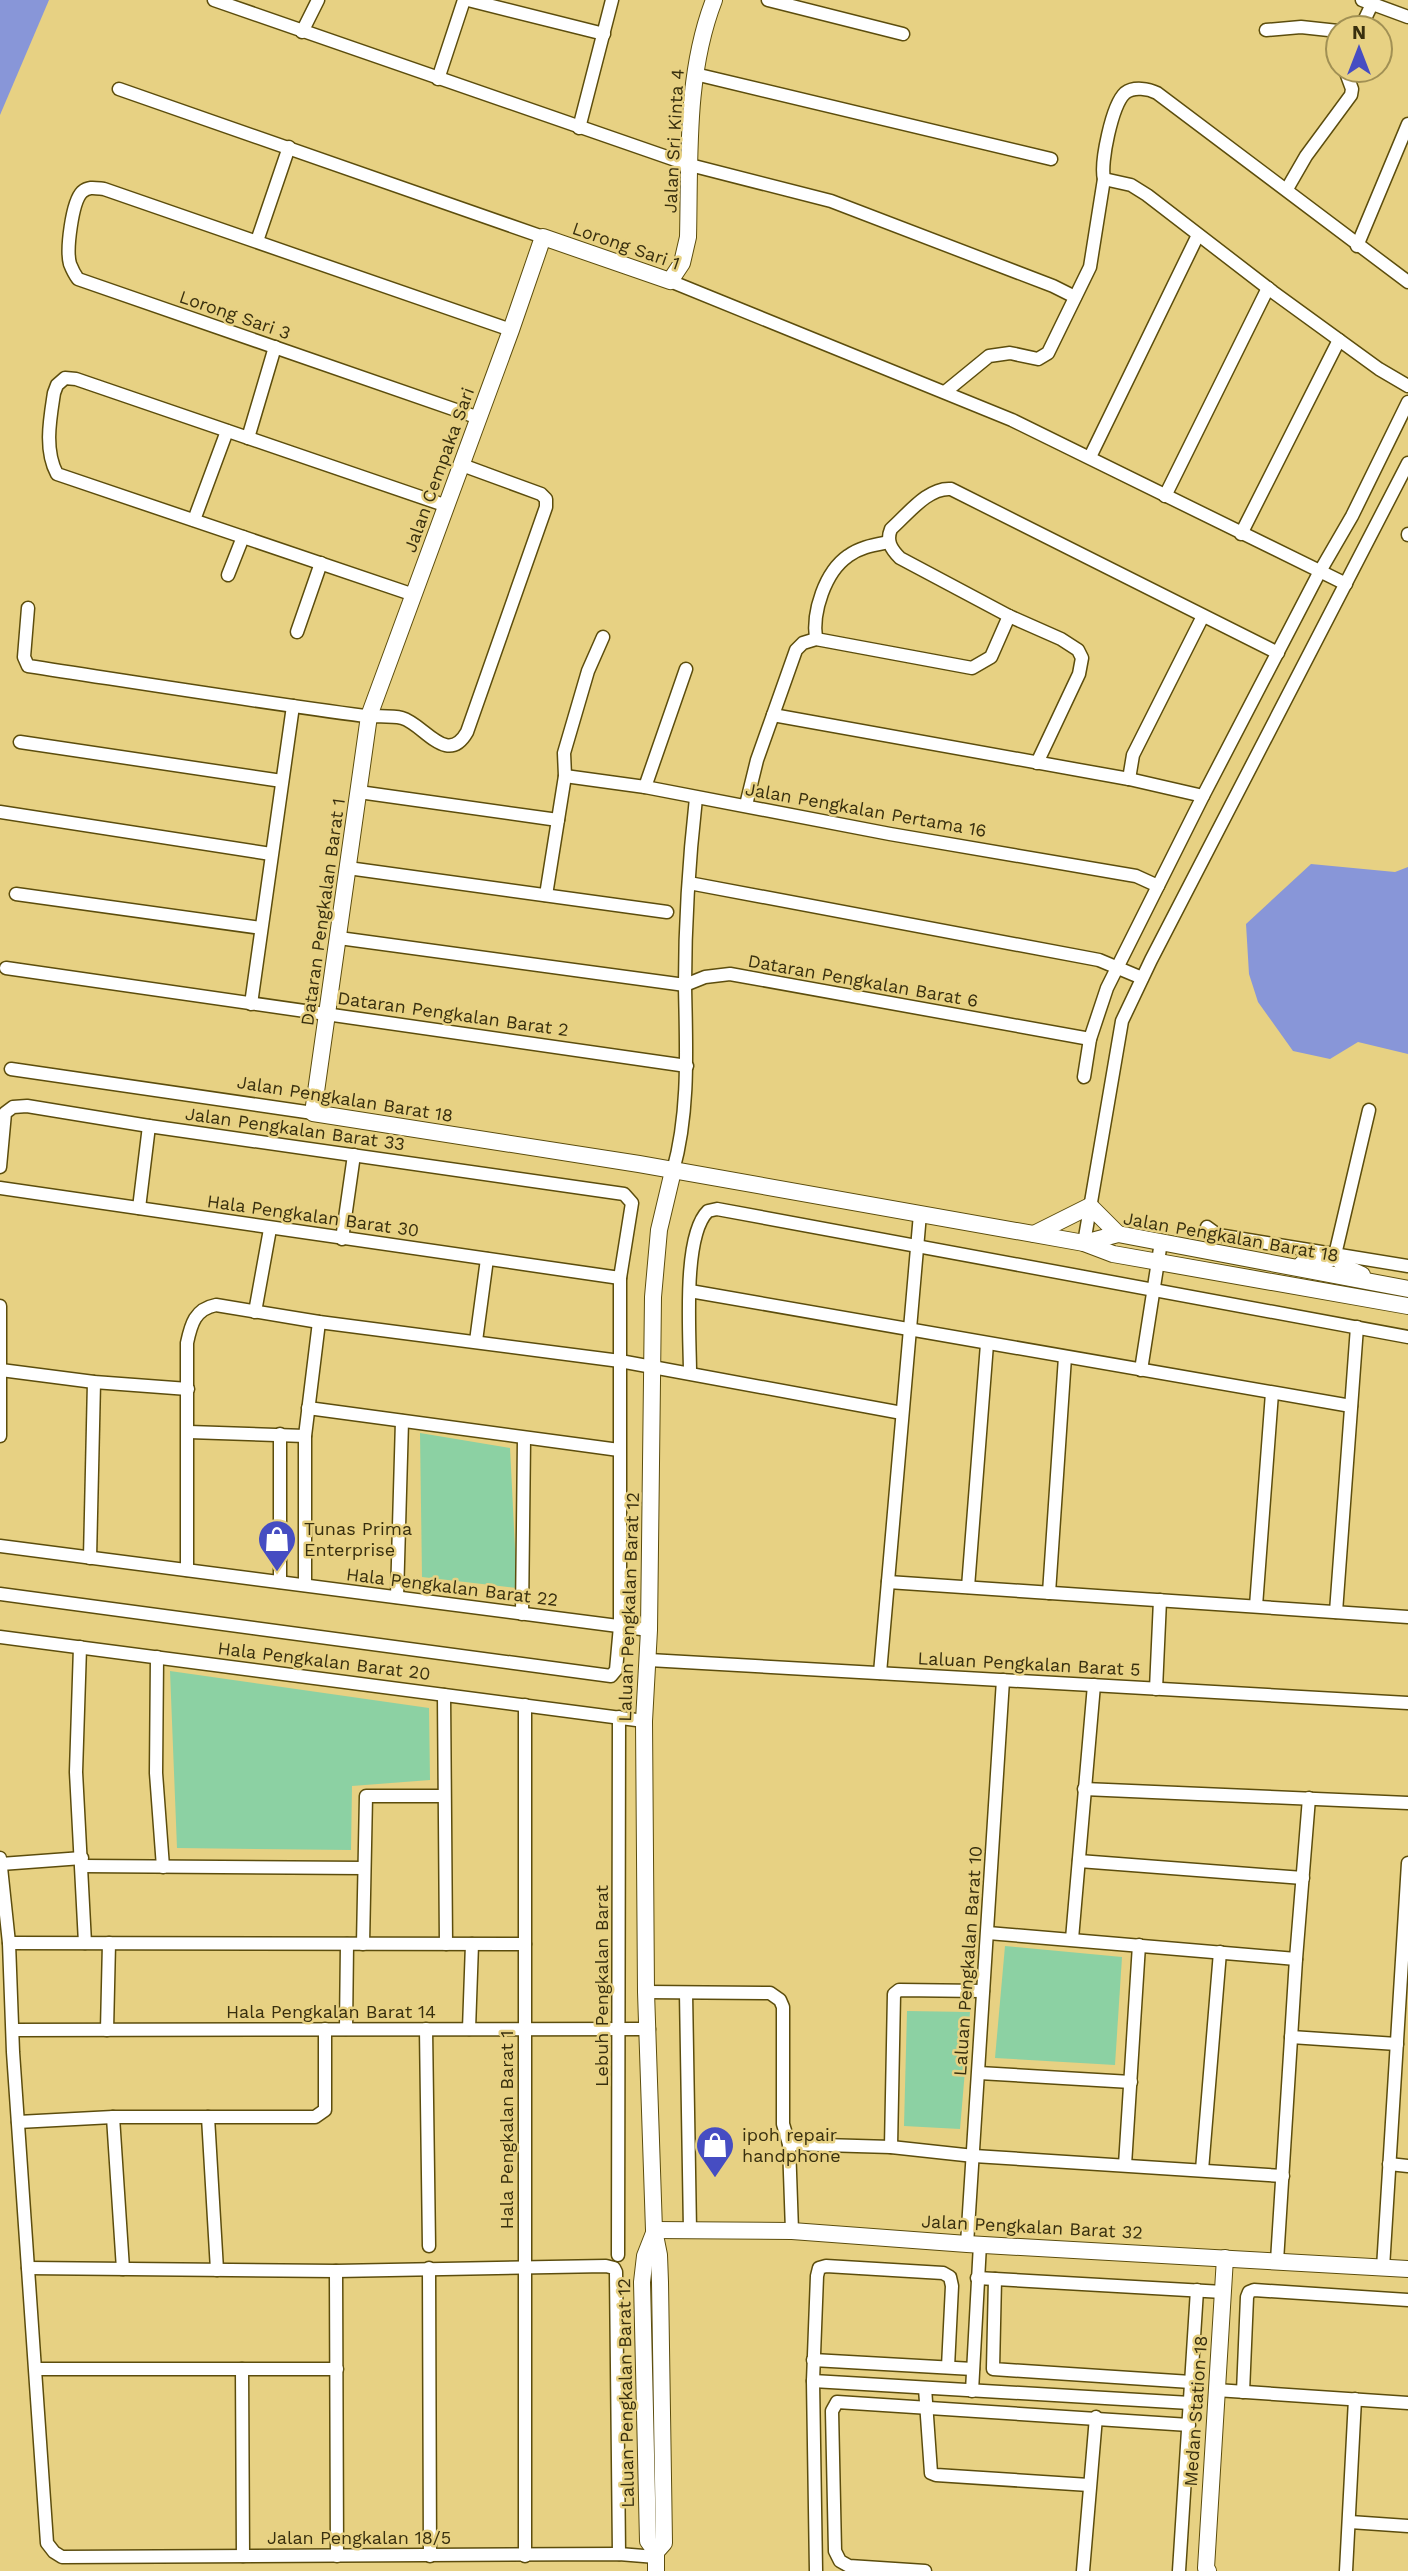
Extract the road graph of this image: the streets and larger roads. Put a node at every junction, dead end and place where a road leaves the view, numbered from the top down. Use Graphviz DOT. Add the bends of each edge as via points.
graph roads {
  1 [pos="214,0"];
  2 [pos="318,0"];
  3 [pos="466,0"];
  4 [pos="612,0"];
  5 [pos="714,0"];
  6 [pos="768,0"];
  7 [pos="1367,2"];
  8 [pos="232,3"];
  9 [pos="1408,17"];
  10 [pos="1324,29"];
  11 [pos="1266,30"];
  12 [pos="302,32"];
  13 [pos="604,34"];
  14 [pos="903,34"];
  15 [pos="695,74"];
  16 [pos="438,79"];
  17 [pos="1350,84"];
  18 [pos="119,89"];
  19 [pos="1408,124"];
  20 [pos="579,128"];
  21 [pos="289,147"];
  22 [pos="1051,159"];
  23 [pos="690,165"];
  24 [pos="1104,179"];
  25 [pos="1287,189"];
  26 [pos="1198,235"];
  27 [pos="542,237"];
  28 [pos="257,242"];
  29 [pos="1357,246"];
  30 [pos="670,281"];
  31 [pos="1408,282"];
  32 [pos="1268,288"];
  33 [pos="1075,298"];
  34 [pos="511,330"];
  35 [pos="1339,340"];
  36 [pos="275,347"];
  37 [pos="1408,386"];
  38 [pos="945,392"];
  39 [pos="1408,402"];
  40 [pos="479,418"];
  41 [pos="228,431"];
  42 [pos="248,438"];
  43 [pos="1090,457"];
  44 [pos="1408,463"];
  45 [pos="462,465"];
  46 [pos="1165,496"];
  47 [pos="447,506"];
  48 [pos="194,520"];
  49 [pos="1241,534"];
  50 [pos="243,537"];
  51 [pos="889,542"];
  52 [pos="321,563"];
  53 [pos="1320,573"];
  54 [pos="228,575"];
  55 [pos="1346,584"];
  56 [pos="414,595"];
  57 [pos="29,608"];
  58 [pos="1009,616"];
  59 [pos="1203,616"];
  60 [pos="297,632"];
  61 [pos="603,637"];
  62 [pos="816,639"];
  63 [pos="1278,653"];
  64 [pos="686,668"];
  65 [pos="293,706"];
  66 [pos="773,715"];
  67 [pos="369,716"];
  68 [pos="20,742"];
  69 [pos="1037,763"];
  70 [pos="565,776"];
  71 [pos="1129,779"];
  72 [pos="282,782"];
  73 [pos="645,787"];
  74 [pos="359,792"];
  75 [pos="1203,796"];
  76 [pos="696,798"];
  77 [pos="746,806"];
  78 [pos="0,812"];
  79 [pos="558,820"];
  80 [pos="271,854"];
  81 [pos="348,868"];
  82 [pos="689,883"];
  83 [pos="1158,886"];
  84 [pos="16,894"];
  85 [pos="546,895"];
  86 [pos="667,912"];
  87 [pos="261,928"];
  88 [pos="339,938"];
  89 [pos="6,968"];
  90 [pos="1118,968"];
  91 [pos="1142,978"];
  92 [pos="685,985"];
  93 [pos="251,1004"];
  94 [pos="328,1013"];
  95 [pos="1090,1039"];
  96 [pos="687,1066"];
  97 [pos="11,1069"];
  98 [pos="1084,1077"];
  99 [pos="1369,1110"];
  100 [pos="313,1114"];
  101 [pos="149,1126"];
  102 [pos="354,1155"];
  103 [pos="0,1167"];
  104 [pos="673,1171"];
  105 [pos="0,1188"];
  106 [pos="1090,1206"];
  107 [pos="139,1208"];
  108 [pos="920,1214"];
  109 [pos="1207,1227"];
  110 [pos="270,1229"];
  111 [pos="1034,1234"];
  112 [pos="1118,1234"];
  113 [pos="342,1239"];
  114 [pos="1161,1242"];
  115 [pos="1084,1243"];
  116 [pos="917,1247"];
  117 [pos="1335,1254"];
  118 [pos="487,1259"];
  119 [pos="1158,1263"];
  120 [pos="1279,1264"];
  121 [pos="1408,1266"];
  122 [pos="1330,1274"];
  123 [pos="620,1278"];
  124 [pos="1385,1284"];
  125 [pos="1288,1285"];
  126 [pos="1408,1289"];
  127 [pos="690,1291"];
  128 [pos="1154,1291"];
  129 [pos="1367,1300"];
  130 [pos="0,1306"];
  131 [pos="1408,1306"];
  132 [pos="255,1312"];
  133 [pos="319,1322"];
  134 [pos="1357,1327"];
  135 [pos="909,1330"];
  136 [pos="1408,1337"];
  137 [pos="476,1341"];
  138 [pos="987,1344"];
  139 [pos="1065,1357"];
  140 [pos="620,1361"];
  141 [pos="652,1366"];
  142 [pos="1,1370"];
  143 [pos="1141,1370"];
  144 [pos="690,1373"];
  145 [pos="94,1382"];
  146 [pos="188,1389"];
  147 [pos="1272,1393"];
  148 [pos="1351,1406"];
  149 [pos="308,1408"];
  150 [pos="902,1413"];
  151 [pos="402,1421"];
  152 [pos="189,1432"];
  153 [pos="281,1434"];
  154 [pos="0,1436"];
  155 [pos="305,1436"];
  156 [pos="524,1439"];
  157 [pos="620,1450"];
  158 [pos="0,1546"];
  159 [pos="90,1558"];
  160 [pos="187,1570"];
  161 [pos="280,1582"];
  162 [pos="888,1582"];
  163 [pos="305,1586"];
  164 [pos="968,1587"];
  165 [pos="1049,1592"];
  166 [pos="0,1594"];
  167 [pos="397,1597"];
  168 [pos="1160,1600"];
  169 [pos="1256,1606"];
  170 [pos="1336,1612"];
  171 [pos="522,1614"];
  172 [pos="1408,1616"];
  173 [pos="620,1626"];
  174 [pos="649,1630"];
  175 [pos="0,1637"];
  176 [pos="80,1647"];
  177 [pos="158,1657"];
  178 [pos="649,1660"];
  179 [pos="880,1673"];
  180 [pos="1003,1680"];
  181 [pos="1094,1685"];
  182 [pos="1156,1689"];
  183 [pos="444,1695"];
  184 [pos="1408,1703"];
  185 [pos="525,1705"];
  186 [pos="619,1717"];
  187 [pos="644,1721"];
  188 [pos="1084,1789"];
  189 [pos="444,1796"];
  190 [pos="1309,1798"];
  191 [pos="1408,1803"];
  192 [pos="0,1858"];
  193 [pos="1079,1861"];
  194 [pos="83,1862"];
  195 [pos="1408,1863"];
  196 [pos="1,1864"];
  197 [pos="163,1867"];
  198 [pos="364,1868"];
  199 [pos="1303,1878"];
  200 [pos="988,1933"];
  201 [pos="1072,1939"];
  202 [pos="9,1943"];
  203 [pos="85,1943"];
  204 [pos="109,1943"];
  205 [pos="347,1944"];
  206 [pos="363,1944"];
  207 [pos="446,1944"];
  208 [pos="472,1944"];
  209 [pos="525,1944"];
  210 [pos="1139,1945"];
  211 [pos="1220,1952"];
  212 [pos="1296,1959"];
  213 [pos="1405,1974"];
  214 [pos="983,1991"];
  215 [pos="646,1992"];
  216 [pos="686,1993"];
  217 [pos="325,2029"];
  218 [pos="346,2029"];
  219 [pos="426,2029"];
  220 [pos="469,2029"];
  221 [pos="525,2029"];
  222 [pos="619,2029"];
  223 [pos="649,2029"];
  224 [pos="13,2030"];
  225 [pos="107,2030"];
  226 [pos="1292,2037"];
  227 [pos="1397,2044"];
  228 [pos="979,2073"];
  229 [pos="1401,2073"];
  230 [pos="1131,2082"];
  231 [pos="113,2117"];
  232 [pos="208,2117"];
  233 [pos="18,2122"];
  234 [pos="789,2144"];
  235 [pos="891,2147"];
  236 [pos="974,2155"];
  237 [pos="1389,2164"];
  238 [pos="1125,2165"];
  239 [pos="1408,2166"];
  240 [pos="1202,2170"];
  241 [pos="1283,2176"];
  242 [pos="690,2230"];
  243 [pos="654,2231"];
  244 [pos="792,2231"];
  245 [pos="973,2244"];
  246 [pos="429,2246"];
  247 [pos="618,2255"];
  248 [pos="1225,2258"];
  249 [pos="1277,2261"];
  250 [pos="524,2267"];
  251 [pos="429,2268"];
  252 [pos="1383,2268"];
  253 [pos="28,2269"];
  254 [pos="123,2269"];
  255 [pos="1408,2269"];
  256 [pos="217,2270"];
  257 [pos="336,2271"];
  258 [pos="977,2278"];
  259 [pos="995,2279"];
  260 [pos="1197,2290"];
  261 [pos="1223,2292"];
  262 [pos="1408,2300"];
  263 [pos="813,2360"];
  264 [pos="948,2367"];
  265 [pos="36,2369"];
  266 [pos="242,2369"];
  267 [pos="337,2369"];
  268 [pos="973,2369"];
  269 [pos="813,2381"];
  270 [pos="1191,2382"];
  271 [pos="925,2388"];
  272 [pos="1216,2390"];
  273 [pos="972,2391"];
  274 [pos="1243,2392"];
  275 [pos="1355,2399"];
  276 [pos="1190,2403"];
  277 [pos="1408,2403"];
  278 [pos="926,2407"];
  279 [pos="1096,2417"];
  280 [pos="1189,2425"];
  281 [pos="1089,2485"];
  282 [pos="1350,2522"];
  283 [pos="1408,2526"];
  284 [pos="619,2553"];
  285 [pos="243,2556"];
  286 [pos="337,2556"];
  287 [pos="430,2556"];
  288 [pos="525,2556"];
  289 [pos="656,2560"];
  290 [pos="1205,2570"];
  291 [pos="816,2571"];
  292 [pos="925,2571"];
  293 [pos="1083,2571"];
  294 [pos="1179,2571"];
  295 [pos="1346,2571"];
  1 -- 8 [label="street"];
  2 -- 12 [label="street"];
  3 -- 13 [label="street"];
  3 -- 16 [label="street"];
  4 -- 13 [label="street"];
  5 -- 15 [label="street, Jalan Sri Kinta 4"];
  6 -- 14 [label="street"];
  7 -- 9 [label="street"];
  8 -- 12 [label="street"];
  10 -- 11 [label="street"];
  12 -- 16 [label="street"];
  13 -- 20 [label="street"];
  15 -- 22 [label="street"];
  15 -- 23 [label="street, Jalan Sri Kinta 4"];
  16 -- 20 [label="street"];
  17 -- 25 [label="street" via="1351,94"];
  18 -- 21 [label="street, Lorong Sari 1"];
  19 -- 29 [label="street"];
  20 -- 23 [label="street"];
  21 -- 27 [label="street, Lorong Sari 1"];
  21 -- 28 [label="street"];
  23 -- 30 [label="street, Jalan Sri Kinta 4" via="688,237 682,263"];
  23 -- 33 [label="street" via="831,201"];
  24 -- 25 [label="street" via="1108,134 1119,102 1125,93 1149,89"];
  24 -- 26 [label="street" via="1131,185"];
  24 -- 33 [label="street" via="1090,267"];
  25 -- 29 [label="street"];
  26 -- 32 [label="street"];
  26 -- 43 [label="street"];
  27 -- 30 [label="street, Lorong Sari 1"];
  27 -- 34 [label="street, Jalan Cempaka Sari"];
  28 -- 34 [label="street"];
  28 -- 36 [label="street, Lorong Sari 3" via="92,187 76,202 68,249 78,279"];
  29 -- 31 [label="street"];
  30 -- 38 [label="street, Lorong Sari 1"];
  32 -- 35 [label="street"];
  32 -- 46 [label="street"];
  33 -- 38 [label="street" via="1044,357 989,356"];
  34 -- 40 [label="street, Jalan Cempaka Sari"];
  35 -- 37 [label="street"];
  35 -- 49 [label="street"];
  36 -- 40 [label="street, Lorong Sari 3"];
  36 -- 42 [label="street"];
  38 -- 43 [label="street, Lorong Sari 1"];
  39 -- 53 [label="street"];
  40 -- 45 [label="street, Jalan Cempaka Sari"];
  41 -- 42 [label="street"];
  41 -- 48 [label="street"];
  41 -- 48 [label="street" via="76,379 65,378 57,385 49,443 57,474"];
  42 -- 47 [label="street"];
  43 -- 46 [label="street, Lorong Sari 1"];
  44 -- 55 [label="street"];
  45 -- 47 [label="street, Jalan Cempaka Sari"];
  45 -- 67 [label="street" via="546,499 467,732 453,746 438,743 402,718"];
  46 -- 49 [label="street, Lorong Sari 1"];
  47 -- 56 [label="street, Jalan Cempaka Sari"];
  48 -- 50 [label="street"];
  49 -- 53 [label="street, Lorong Sari 1"];
  50 -- 52 [label="street"];
  50 -- 54 [label="street"];
  51 -- 58 [label="street" via="900,558"];
  51 -- 59 [label="street" via="891,529 932,492 951,489"];
  51 -- 62 [label="street" via="846,556 830,577 817,606"];
  52 -- 56 [label="street"];
  52 -- 60 [label="street"];
  53 -- 55 [label="street, Lorong Sari 1"];
  53 -- 63 [label="street"];
  55 -- 91 [label="street"];
  56 -- 67 [label="street, Jalan Cempaka Sari"];
  57 -- 65 [label="street" via="24,657 28,666"];
  58 -- 62 [label="street" via="992,657 972,668"];
  58 -- 69 [label="street" via="1062,639 1078,649 1082,658 1079,674"];
  59 -- 63 [label="street"];
  59 -- 71 [label="street" via="1133,755"];
  61 -- 70 [label="street" via="564,753"];
  62 -- 66 [label="street" via="796,649"];
  63 -- 75 [label="street"];
  64 -- 73 [label="street"];
  65 -- 67 [label="street"];
  65 -- 72 [label="street"];
  66 -- 69 [label="street"];
  66 -- 77 [label="street"];
  67 -- 74 [label="street, Dataran Pengkalan Barat 1"];
  68 -- 72 [label="street"];
  69 -- 71 [label="street"];
  70 -- 73 [label="street, Jalan Pengkalan Pertama 16"];
  70 -- 79 [label="street"];
  71 -- 75 [label="street"];
  72 -- 80 [label="street"];
  73 -- 76 [label="street, Jalan Pengkalan Pertama 16"];
  74 -- 79 [label="street"];
  74 -- 81 [label="street, Dataran Pengkalan Barat 1"];
  75 -- 83 [label="street"];
  76 -- 77 [label="street, Jalan Pengkalan Pertama 16"];
  76 -- 82 [label="street, Laluan Pengkalan Barat 12"];
  77 -- 83 [label="street, Jalan Pengkalan Pertama 16" via="1136,876"];
  78 -- 80 [label="street"];
  79 -- 85 [label="street"];
  80 -- 87 [label="street"];
  81 -- 85 [label="street"];
  81 -- 88 [label="street, Dataran Pengkalan Barat 1"];
  82 -- 90 [label="street" via="1099,960"];
  82 -- 92 [label="street, Laluan Pengkalan Barat 12"];
  83 -- 90 [label="street"];
  84 -- 87 [label="street"];
  85 -- 86 [label="street"];
  87 -- 93 [label="street"];
  88 -- 92 [label="street, Dataran Pengkalan Barat 6"];
  88 -- 94 [label="street, Dataran Pengkalan Barat 1"];
  89 -- 93 [label="street, Dataran Pengkalan Barat 2"];
  90 -- 91 [label="street"];
  90 -- 95 [label="street"];
  91 -- 106 [label="street" via="1122,1021"];
  92 -- 95 [label="street, Dataran Pengkalan Barat 6" via="705,976 730,974"];
  92 -- 96 [label="street, Laluan Pengkalan Barat 12"];
  93 -- 94 [label="street, Dataran Pengkalan Barat 2"];
  94 -- 96 [label="street, Dataran Pengkalan Barat 2"];
  94 -- 100 [label="street, Dataran Pengkalan Barat 1"];
  95 -- 98 [label="street"];
  96 -- 104 [label="street, Laluan Pengkalan Barat 12"];
  97 -- 100 [label="street, Jalan Pengkalan Barat 18"];
  99 -- 117 [label="street"];
  100 -- 104 [label="street, Jalan Pengkalan Barat 18"];
  101 -- 102 [label="street, Jalan Pengkalan Barat 33"];
  101 -- 103 [label="street, Jalan Pengkalan Barat 33" via="13,1107 5,1114"];
  101 -- 107 [label="street"];
  102 -- 113 [label="street"];
  102 -- 123 [label="street, Jalan Pengkalan Barat 33" via="624,1194 632,1203"];
  104 -- 108 [label="street, Jalan Pengkalan Barat 18"];
  104 -- 141 [label="street, Laluan Pengkalan Barat 12" via="659,1230"];
  105 -- 107 [label="street, Hala Pengkalan Barat 30"];
  106 -- 111 [label="street"];
  106 -- 112 [label="street"];
  106 -- 115 [label="street"];
  107 -- 110 [label="street, Hala Pengkalan Barat 30"];
  108 -- 111 [label="street, Jalan Pengkalan Barat 18"];
  108 -- 116 [label="street"];
  109 -- 117 [label="street" via="1218,1235"];
  110 -- 113 [label="street, Hala Pengkalan Barat 30"];
  110 -- 132 [label="street"];
  111 -- 115 [label="street, Jalan Pengkalan Barat 18"];
  112 -- 114 [label="street, Jalan Pengkalan Barat 18"];
  112 -- 115 [label="street, Jalan Pengkalan Barat 18"];
  113 -- 118 [label="street, Hala Pengkalan Barat 30"];
  114 -- 119 [label="street"];
  114 -- 120 [label="street, Jalan Pengkalan Barat 18"];
  115 -- 119 [label="street"];
  116 -- 127 [label="street" via="717,1209 708,1211 700,1222"];
  116 -- 128 [label="street"];
  116 -- 135 [label="street"];
  117 -- 120 [label="street" via="1313,1264"];
  117 -- 121 [label="street"];
  117 -- 122 [label="street"];
  117 -- 124 [label="street" via="1349,1269"];
  118 -- 123 [label="street, Hala Pengkalan Barat 30"];
  118 -- 137 [label="street"];
  119 -- 125 [label="street"];
  119 -- 128 [label="street"];
  120 -- 122 [label="street, Jalan Pengkalan Barat 18"];
  122 -- 124 [label="street, Jalan Pengkalan Barat 18"];
  122 -- 125 [label="street" via="1319,1283"];
  122 -- 129 [label="street"];
  123 -- 140 [label="street"];
  124 -- 126 [label="street, Jalan Pengkalan Barat 18"];
  125 -- 129 [label="street"];
  127 -- 135 [label="street"];
  127 -- 144 [label="street"];
  128 -- 134 [label="street"];
  128 -- 143 [label="street"];
  129 -- 131 [label="street"];
  130 -- 142 [label="street"];
  132 -- 133 [label="street"];
  132 -- 146 [label="street" via="216,1306 194,1317 187,1343"];
  133 -- 137 [label="street"];
  133 -- 149 [label="street"];
  134 -- 136 [label="street"];
  134 -- 148 [label="street"];
  135 -- 138 [label="street"];
  135 -- 150 [label="street"];
  137 -- 140 [label="street"];
  138 -- 139 [label="street"];
  138 -- 164 [label="street"];
  139 -- 143 [label="street"];
  139 -- 165 [label="street"];
  140 -- 141 [label="street"];
  140 -- 157 [label="street"];
  141 -- 144 [label="street"];
  141 -- 174 [label="street, Laluan Pengkalan Barat 12"];
  142 -- 145 [label="street"];
  142 -- 154 [label="street"];
  143 -- 147 [label="street"];
  144 -- 150 [label="street"];
  145 -- 146 [label="street"];
  145 -- 159 [label="street"];
  146 -- 152 [label="street"];
  147 -- 148 [label="street"];
  147 -- 169 [label="street"];
  148 -- 170 [label="street"];
  149 -- 151 [label="street"];
  149 -- 155 [label="street"];
  150 -- 162 [label="street"];
  151 -- 156 [label="street"];
  151 -- 167 [label="street"];
  152 -- 153 [label="street"];
  152 -- 160 [label="street"];
  153 -- 155 [label="street"];
  153 -- 161 [label="street"];
  155 -- 163 [label="street"];
  156 -- 157 [label="street"];
  156 -- 171 [label="street"];
  157 -- 173 [label="street"];
  158 -- 159 [label="street, Hala Pengkalan Barat 22"];
  159 -- 160 [label="street, Hala Pengkalan Barat 22"];
  160 -- 161 [label="street, Hala Pengkalan Barat 22"];
  161 -- 163 [label="street, Hala Pengkalan Barat 22"];
  162 -- 164 [label="street"];
  162 -- 179 [label="street"];
  163 -- 167 [label="street, Hala Pengkalan Barat 22"];
  164 -- 165 [label="street"];
  165 -- 168 [label="street"];
  166 -- 173 [label="street" via="611,1676 616,1670"];
  167 -- 171 [label="street, Hala Pengkalan Barat 22"];
  168 -- 169 [label="street"];
  168 -- 182 [label="street"];
  169 -- 170 [label="street"];
  170 -- 172 [label="street"];
  171 -- 173 [label="street, Hala Pengkalan Barat 22"];
  173 -- 174 [label="street, Hala Pengkalan Barat 22"];
  174 -- 178 [label="street, Laluan Pengkalan Barat 12"];
  175 -- 176 [label="street, Hala Pengkalan Barat 20"];
  176 -- 177 [label="street, Hala Pengkalan Barat 20"];
  176 -- 194 [label="street" via="76,1772"];
  177 -- 183 [label="street, Hala Pengkalan Barat 20"];
  177 -- 197 [label="street" via="156,1773"];
  178 -- 179 [label="street, Laluan Pengkalan Barat 5"];
  178 -- 187 [label="street, Laluan Pengkalan Barat 12"];
  179 -- 180 [label="street, Laluan Pengkalan Barat 5"];
  180 -- 181 [label="street, Laluan Pengkalan Barat 5"];
  180 -- 200 [label="street, Laluan Pengkalan Barat 10"];
  181 -- 182 [label="street, Laluan Pengkalan Barat 5"];
  181 -- 188 [label="street"];
  182 -- 184 [label="street, Laluan Pengkalan Barat 5"];
  183 -- 185 [label="street, Hala Pengkalan Barat 20"];
  183 -- 189 [label="street"];
  185 -- 186 [label="street, Hala Pengkalan Barat 20"];
  185 -- 209 [label="street, Hala Pengkalan Barat 1"];
  186 -- 187 [label="street, Hala Pengkalan Barat 20"];
  186 -- 222 [label="street, Lebuh Pengkalan Barat"];
  187 -- 215 [label="street, Laluan Pengkalan Barat 12"];
  188 -- 190 [label="street"];
  188 -- 193 [label="street"];
  189 -- 198 [label="street" via="366,1796"];
  189 -- 207 [label="street"];
  190 -- 191 [label="street"];
  190 -- 199 [label="street"];
  192 -- 196 [label="street"];
  193 -- 199 [label="street"];
  193 -- 201 [label="street"];
  194 -- 196 [label="street"];
  194 -- 197 [label="street"];
  194 -- 203 [label="street"];
  195 -- 213 [label="street"];
  196 -- 202 [label="street"];
  197 -- 198 [label="street"];
  198 -- 206 [label="street"];
  199 -- 212 [label="street"];
  200 -- 201 [label="street"];
  200 -- 214 [label="street, Laluan Pengkalan Barat 10"];
  201 -- 210 [label="street"];
  202 -- 203 [label="street"];
  202 -- 224 [label="street"];
  203 -- 204 [label="street"];
  204 -- 205 [label="street"];
  204 -- 225 [label="street"];
  205 -- 206 [label="street"];
  205 -- 218 [label="street"];
  206 -- 207 [label="street"];
  207 -- 208 [label="street"];
  208 -- 209 [label="street"];
  208 -- 220 [label="street"];
  209 -- 221 [label="street, Hala Pengkalan Barat 1"];
  210 -- 211 [label="street"];
  210 -- 230 [label="street"];
  211 -- 212 [label="street"];
  211 -- 240 [label="street"];
  212 -- 226 [label="street"];
  213 -- 227 [label="street"];
  214 -- 228 [label="street, Laluan Pengkalan Barat 10"];
  214 -- 235 [label="street" via="899,1990 894,1994"];
  215 -- 216 [label="street"];
  215 -- 223 [label="street, Laluan Pengkalan Barat 12"];
  216 -- 234 [label="street" via="771,1993 780,2000 783,2124"];
  216 -- 242 [label="street"];
  217 -- 218 [label="street, Hala Pengkalan Barat 14"];
  217 -- 225 [label="street, Hala Pengkalan Barat 14"];
  217 -- 232 [label="street" via="325,2110 320,2115"];
  218 -- 219 [label="street, Hala Pengkalan Barat 14"];
  219 -- 220 [label="street, Hala Pengkalan Barat 14"];
  219 -- 246 [label="street"];
  220 -- 221 [label="street, Hala Pengkalan Barat 14"];
  221 -- 222 [label="street, Hala Pengkalan Barat 14"];
  221 -- 250 [label="street, Hala Pengkalan Barat 1"];
  222 -- 223 [label="street, Hala Pengkalan Barat 14"];
  222 -- 247 [label="street, Lebuh Pengkalan Barat"];
  223 -- 243 [label="street, Laluan Pengkalan Barat 12"];
  224 -- 225 [label="street, Hala Pengkalan Barat 14"];
  224 -- 233 [label="street"];
  226 -- 227 [label="street"];
  226 -- 241 [label="street"];
  227 -- 229 [label="street"];
  228 -- 230 [label="street"];
  228 -- 236 [label="street, Laluan Pengkalan Barat 10"];
  229 -- 237 [label="street"];
  230 -- 238 [label="street"];
  231 -- 232 [label="street"];
  231 -- 233 [label="street"];
  231 -- 254 [label="street"];
  232 -- 256 [label="street"];
  233 -- 253 [label="street"];
  234 -- 235 [label="street"];
  234 -- 244 [label="street"];
  235 -- 236 [label="street"];
  236 -- 238 [label="street"];
  236 -- 245 [label="street, Laluan Pengkalan Barat 10"];
  237 -- 239 [label="street"];
  237 -- 252 [label="street"];
  238 -- 240 [label="street"];
  240 -- 241 [label="street"];
  241 -- 249 [label="street"];
  242 -- 243 [label="street, Jalan Pengkalan Barat 32"];
  242 -- 244 [label="street, Jalan Pengkalan Barat 32"];
  243 -- 289 [label="street, Laluan Pengkalan Barat 12" via="660,2282 664,2543"];
  244 -- 245 [label="street, Jalan Pengkalan Barat 32"];
  245 -- 248 [label="street, Jalan Pengkalan Barat 32"];
  245 -- 258 [label="street, Laluan Pengkalan Barat 10"];
  248 -- 249 [label="street, Jalan Pengkalan Barat 32"];
  248 -- 261 [label="street, Medan Station 18"];
  249 -- 252 [label="street, Jalan Pengkalan Barat 32"];
  250 -- 251 [label="street"];
  250 -- 284 [label="street" via="606,2266 616,2272"];
  250 -- 288 [label="street, Hala Pengkalan Barat 1"];
  251 -- 257 [label="street"];
  251 -- 287 [label="street"];
  252 -- 255 [label="street, Jalan Pengkalan Barat 32"];
  253 -- 254 [label="street"];
  253 -- 265 [label="street"];
  254 -- 256 [label="street"];
  256 -- 257 [label="street"];
  257 -- 267 [label="street"];
  258 -- 259 [label="street"];
  258 -- 268 [label="street, Laluan Pengkalan Barat 10"];
  259 -- 260 [label="street"];
  259 -- 270 [label="street" via="993,2369"];
  260 -- 261 [label="street"];
  260 -- 270 [label="street"];
  261 -- 272 [label="street, Medan Station 18"];
  262 -- 274 [label="street" via="1249,2292"];
  263 -- 264 [label="street"];
  263 -- 264 [label="street" via="817,2276 819,2268 826,2266 950,2277"];
  263 -- 269 [label="street"];
  264 -- 268 [label="street"];
  265 -- 266 [label="street"];
  265 -- 285 [label="street, Jalan Pengkalan 18/5" via="47,2543 54,2553 62,2557"];
  266 -- 267 [label="street"];
  266 -- 285 [label="street"];
  267 -- 286 [label="street"];
  268 -- 273 [label="street, Laluan Pengkalan Barat 10"];
  269 -- 271 [label="street"];
  269 -- 291 [label="street"];
  270 -- 276 [label="street"];
  271 -- 273 [label="street"];
  271 -- 278 [label="street"];
  272 -- 274 [label="street"];
  272 -- 290 [label="street, Medan Station 18"];
  273 -- 276 [label="street"];
  274 -- 275 [label="street"];
  275 -- 277 [label="street"];
  275 -- 282 [label="street"];
  276 -- 280 [label="street"];
  278 -- 279 [label="street"];
  278 -- 281 [label="street" via="930,2468 936,2475"];
  278 -- 292 [label="street" via="837,2402 832,2411 835,2551 840,2561 849,2566"];
  279 -- 280 [label="street"];
  279 -- 281 [label="street"];
  280 -- 294 [label="street"];
  281 -- 293 [label="street"];
  282 -- 283 [label="street"];
  282 -- 295 [label="street"];
  284 -- 288 [label="street, Jalan Pengkalan 18/5"];
  284 -- 289 [label="street, Jalan Pengkalan 18/5"];
  285 -- 286 [label="street, Jalan Pengkalan 18/5"];
  286 -- 287 [label="street, Jalan Pengkalan 18/5"];
  287 -- 288 [label="street, Jalan Pengkalan 18/5"];
}
